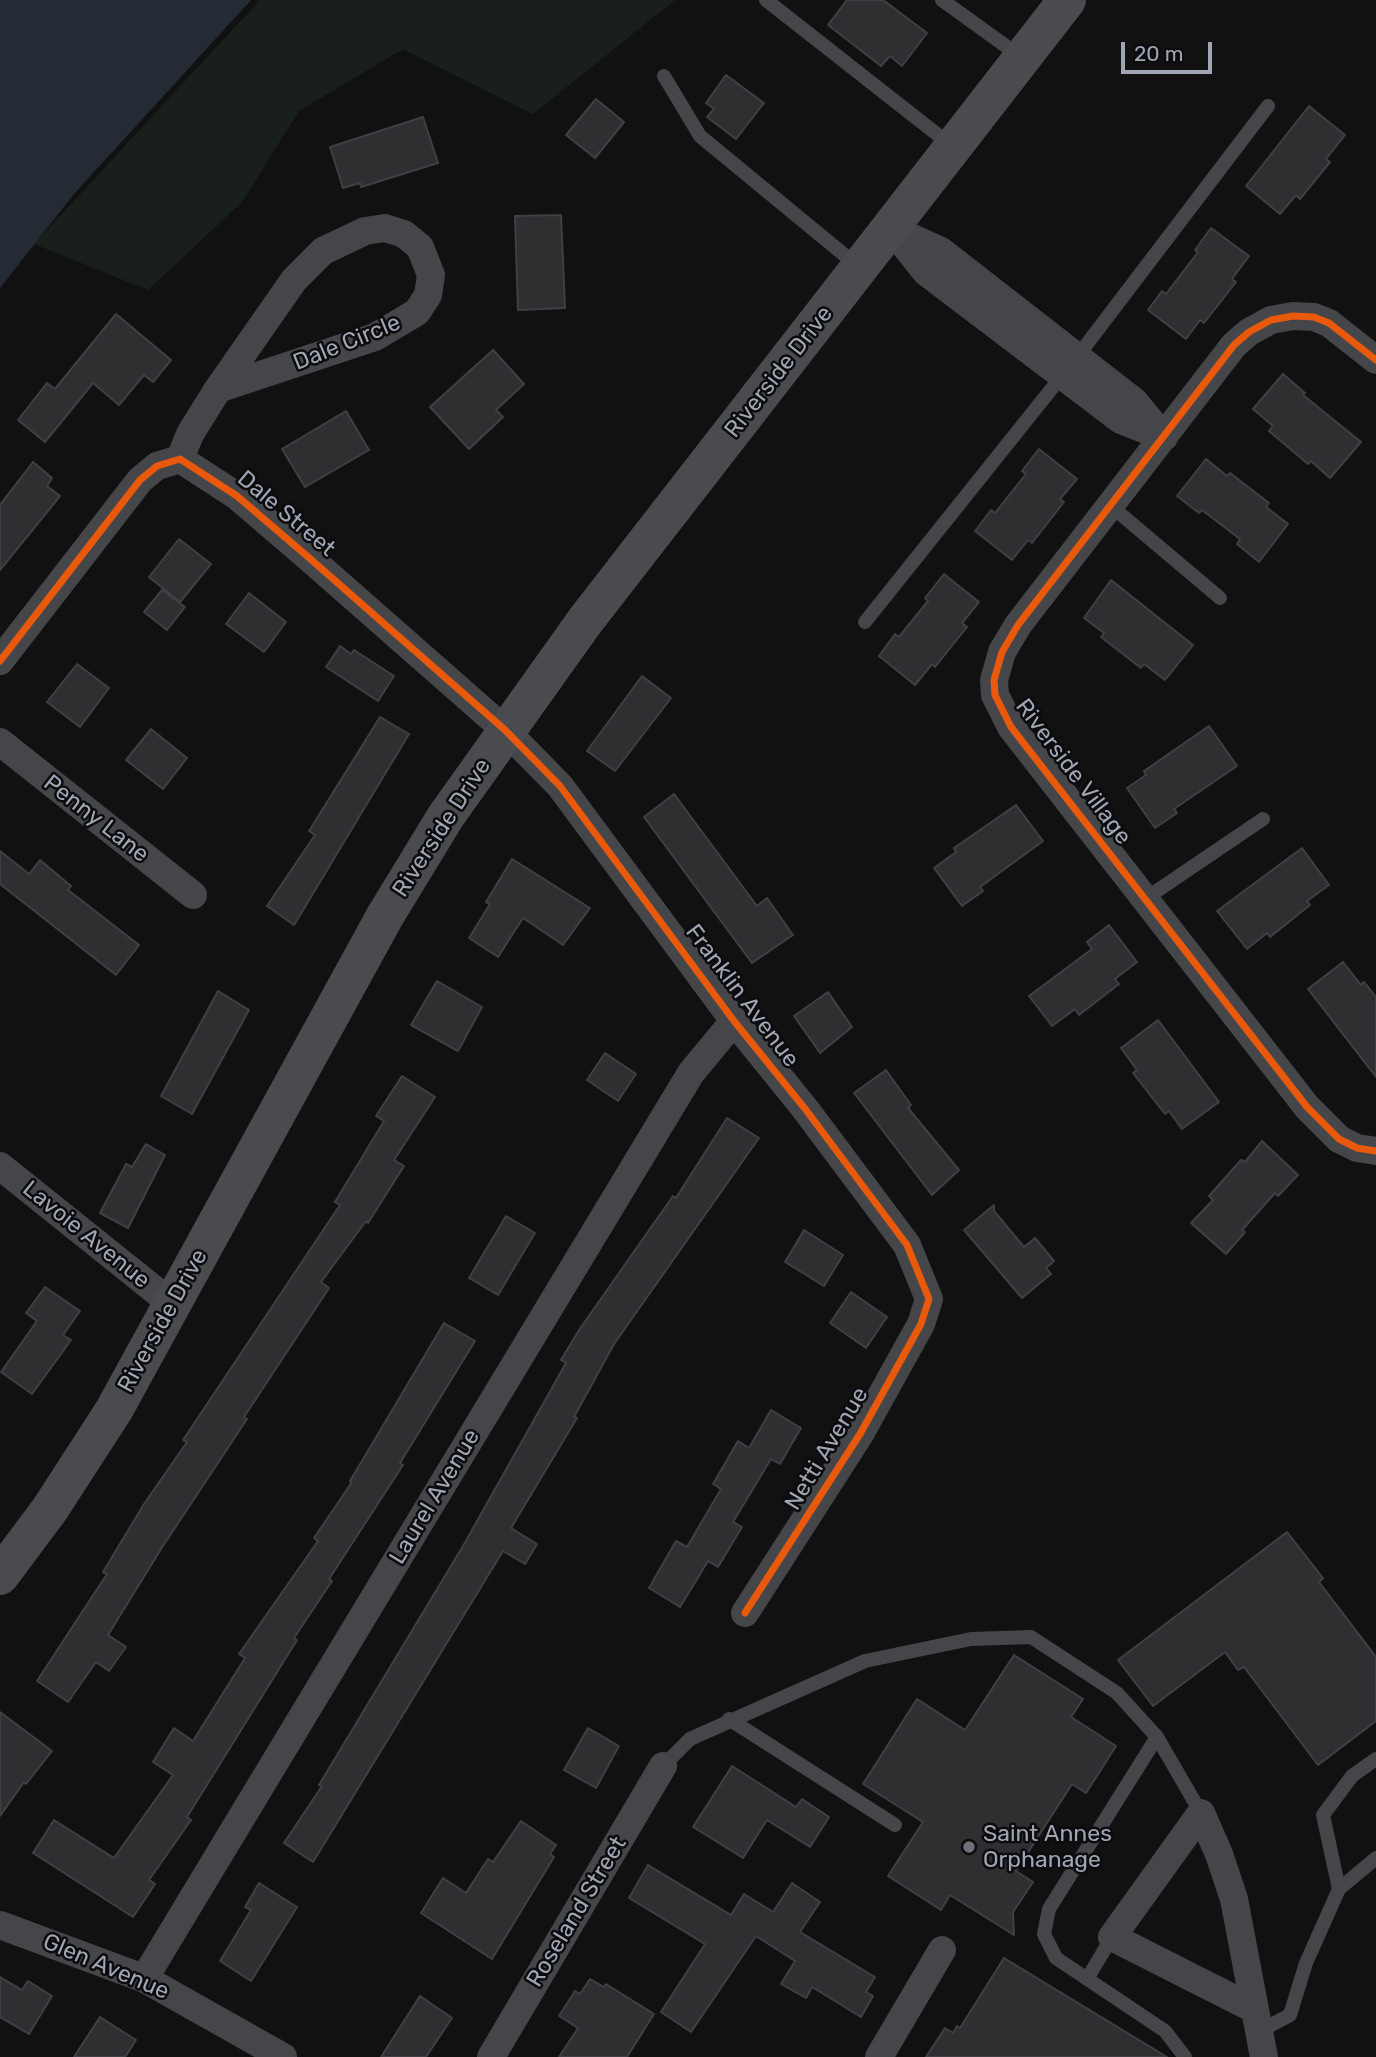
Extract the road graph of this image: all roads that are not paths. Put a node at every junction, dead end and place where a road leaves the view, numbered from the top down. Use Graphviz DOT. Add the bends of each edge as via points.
graph roads {
  1 [pos="766,0"];
  2 [pos="942,0"];
  3 [pos="1067,0"];
  4 [pos="1022,58"];
  5 [pos="664,76"];
  6 [pos="1268,106"];
  7 [pos="954,147"];
  8 [pos="891,228"];
  9 [pos="860,268"];
  10 [pos="1376,360"];
  11 [pos="1070,366"];
  12 [pos="218,390"];
  13 [pos="1164,438"];
  14 [pos="180,459"];
  15 [pos="1111,506"];
  16 [pos="1220,598"];
  17 [pos="865,622"];
  18 [pos="0,661"];
  19 [pos="505,730"];
  20 [pos="0,742"];
  21 [pos="1263,820"];
  22 [pos="193,895"];
  23 [pos="1145,899"];
  24 [pos="734,1021"];
  25 [pos="1376,1151"];
  26 [pos="0,1166"];
  27 [pos="929,1298"];
  28 [pos="171,1303"];
  29 [pos="0,1576"];
  30 [pos="745,1614"];
  31 [pos="729,1719"];
  32 [pos="1157,1737"];
  33 [pos="1376,1759"];
  34 [pos="663,1766"];
  35 [pos="1201,1813"];
  36 [pos="895,1825"];
  37 [pos="1376,1858"];
  38 [pos="1339,1889"];
  39 [pos="0,1926"];
  40 [pos="1112,1937"];
  41 [pos="942,1950"];
  42 [pos="144,1979"];
  43 [pos="1087,1979"];
  44 [pos="1258,2032"];
  45 [pos="283,2057"];
  46 [pos="491,2057"];
  47 [pos="879,2057"];
  48 [pos="1185,2057"];
  1 -- 7 [label="lane"];
  2 -- 4 [label="lane"];
  3 -- 4 [label="main road, Riverside Drive"];
  4 -- 7 [label="main road, Riverside Drive"];
  5 -- 9 [label="lane" via="700,136"];
  6 -- 11 [label="lane"];
  7 -- 8 [label="main road, Riverside Drive"];
  8 -- 9 [label="main road, Riverside Drive"];
  8 -- 11 [label="street" via="941,251"];
  9 -- 19 [label="main road, Riverside Drive"];
  10 -- 13 [label="street, Riverside Village" via="1337,328 1314,317 1271,320 1234,345"];
  11 -- 13 [label="street" via="1135,402"];
  11 -- 17 [label="lane"];
  12 -- 12 [label="street, Dale Circle" via="294,280 324,251 365,231 385,228 404,234 420,247 429,264 430,285 424,304 409,319 346,348"];
  12 -- 14 [label="street, Dale Circle"];
  13 -- 15 [label="street, Riverside Village"];
  14 -- 18 [label="street" via="157,466 140,480"];
  14 -- 19 [label="street, Dale Street" via="237,496"];
  15 -- 16 [label="lane"];
  15 -- 23 [label="street, Riverside Village" via="1010,637 994,680 995,695 1011,727"];
  19 -- 24 [label="street, Franklin Avenue" via="560,786"];
  19 -- 28 [label="main road, Riverside Drive" via="385,916"];
  20 -- 22 [label="street, Penny Lane"];
  21 -- 23 [label="lane"];
  23 -- 25 [label="street, Riverside Village" via="1307,1107 1339,1139 1357,1149"];
  24 -- 27 [label="street, Franklin Avenue" via="907,1245"];
  24 -- 42 [label="street, Laurel Avenue" via="691,1073"];
  26 -- 28 [label="street, Lavoie Avenue"];
  27 -- 30 [label="street, Netti Avenue" via="921,1324 860,1434"];
  28 -- 29 [label="main road, Riverside Drive" via="114,1410"];
  31 -- 32 [label="lane" via="865,1661 971,1639 1031,1637 1117,1693"];
  31 -- 34 [label="lane" via="690,1739"];
  31 -- 36 [label="lane"];
  32 -- 35 [label="lane"];
  32 -- 43 [label="lane" via="1049,1909 1044,1934 1056,1958"];
  33 -- 38 [label="lane" via="1352,1776 1323,1815"];
  34 -- 46 [label="street, Roseland Street"];
  35 -- 40 [label="street"];
  35 -- 44 [label="street" via="1234,1899"];
  37 -- 38 [label="lane"];
  38 -- 44 [label="lane" via="1306,1963 1290,2015"];
  39 -- 42 [label="street, Glen Avenue"];
  40 -- 43 [label="lane"];
  40 -- 44 [label="street"];
  41 -- 47 [label="street"];
  42 -- 45 [label="street, Glen Avenue"];
  43 -- 48 [label="lane" via="1165,2031"];
}
